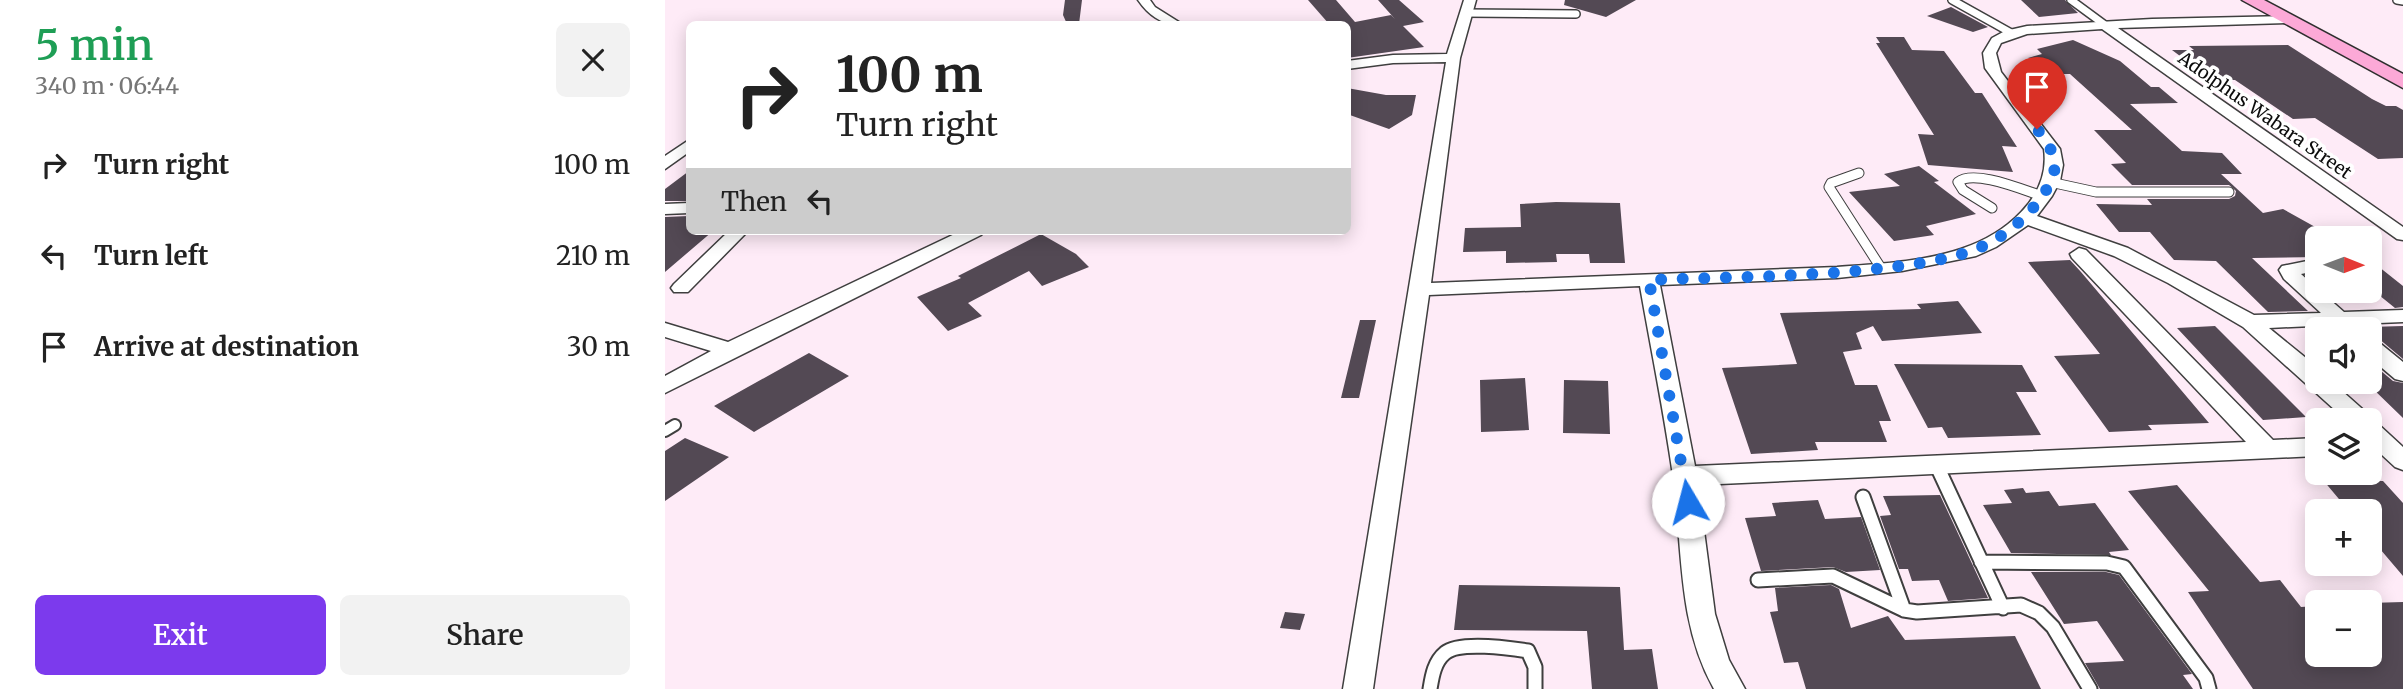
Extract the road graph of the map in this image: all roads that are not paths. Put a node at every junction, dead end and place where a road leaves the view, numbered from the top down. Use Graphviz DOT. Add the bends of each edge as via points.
graph roads {
  1 [pos="1144,0"];
  2 [pos="1952,0"];
  3 [pos="2071,0"];
  4 [pos="2251,0"];
  5 [pos="2397,0"];
  6 [pos="2403,1"];
  7 [pos="1468,7"];
  8 [pos="2287,10"];
  9 [pos="1576,14"];
  10 [pos="1171,21"];
  11 [pos="2105,25"];
  12 [pos="2013,34"];
  13 [pos="2354,35"];
  14 [pos="1453,58"];
  15 [pos="1351,65"];
  16 [pos="2403,82"];
  17 [pos="686,147"];
  18 [pos="665,164"];
  19 [pos="1859,173"];
  20 [pos="2046,189"];
  21 [pos="2229,192"];
  22 [pos="686,208"];
  23 [pos="1992,208"];
  24 [pos="665,209"];
  25 [pos="2026,218"];
  26 [pos="735,235"];
  27 [pos="967,235"];
  28 [pos="2403,236"];
  29 [pos="2079,254"];
  30 [pos="2305,267"];
  31 [pos="1881,268"];
  32 [pos="1649,280"];
  33 [pos="681,288"];
  34 [pos="2305,288"];
  35 [pos="1420,289"];
  36 [pos="2322,303"];
  37 [pos="2403,316"];
  38 [pos="2337,317"];
  39 [pos="2382,319"];
  40 [pos="2250,322"];
  41 [pos="2305,323"];
  42 [pos="665,330"];
  43 [pos="730,350"];
  44 [pos="2382,356"];
  45 [pos="2305,369"];
  46 [pos="2403,374"];
  47 [pos="665,386"];
  48 [pos="2333,394"];
  49 [pos="2347,408"];
  50 [pos="2382,444"];
  51 [pos="2305,447"];
  52 [pos="2267,449"];
  53 [pos="2403,461"];
  54 [pos="1936,464"];
  55 [pos="1685,476"];
  56 [pos="1863,497"];
  57 [pos="1981,562"];
  58 [pos="1758,580"];
  59 [pos="2003,608"];
  60 [pos="1904,610"];
  61 [pos="1358,689"];
  62 [pos="1430,689"];
  63 [pos="1535,689"];
  64 [pos="1730,689"];
  65 [pos="2090,689"];
  66 [pos="2209,689"];
  1 -- 10 [label="street" via="1151,10"];
  2 -- 12 [label="lane"];
  3 -- 11 [label="lane"];
  4 -- 8 [label="main road"];
  5 -- 6 [label="lane"];
  7 -- 9 [label="lane"];
  7 -- 14 [label="street"];
  8 -- 11 [label="street"];
  8 -- 13 [label="main road"];
  8 -- 16 [label="main road"];
  11 -- 12 [label="street"];
  11 -- 28 [label="street, Adolphus Wabara Street"];
  12 -- 20 [label="street" via="1991,46 1987,59 2052,149 2056,160"];
  14 -- 15 [label="street"];
  14 -- 35 [label="street"];
  17 -- 18 [label="street"];
  19 -- 31 [label="lane" via="1829,187"];
  20 -- 21 [label="lane" via="2136,194"];
  20 -- 23 [label="lane" via="1977,177 1958,182"];
  20 -- 25 [label="street"];
  22 -- 24 [label="street"];
  25 -- 31 [label="street" via="1975,250"];
  25 -- 40 [label="street" via="2121,252"];
  26 -- 33 [label="street"];
  27 -- 43 [label="street"];
  29 -- 52 [label="street"];
  30 -- 34 [label="street" via="2289,270"];
  31 -- 32 [label="street"];
  32 -- 35 [label="street"];
  32 -- 55 [label="street"];
  35 -- 61 [label="street"];
  36 -- 38 [label="street"];
  37 -- 39 [label="street"];
  40 -- 41 [label="street"];
  40 -- 45 [label="street"];
  42 -- 43 [label="street"];
  43 -- 47 [label="street"];
  44 -- 46 [label="street"];
  48 -- 49 [label="street"];
  50 -- 53 [label="street"];
  51 -- 52 [label="street"];
  52 -- 54 [label="street"];
  54 -- 55 [label="street"];
  54 -- 57 [label="lane"];
  55 -- 64 [label="street" via="1704,631"];
  56 -- 60 [label="lane"];
  57 -- 59 [label="lane"];
  57 -- 66 [label="lane" via="2124,567 2206,678"];
  58 -- 60 [label="lane" via="1833,576"];
  59 -- 60 [label="lane"];
  59 -- 65 [label="lane" via="2021,605 2053,626"];
  62 -- 63 [label="lane" via="1438,660 1450,649 1509,647 1528,652 1535,667"];
}
